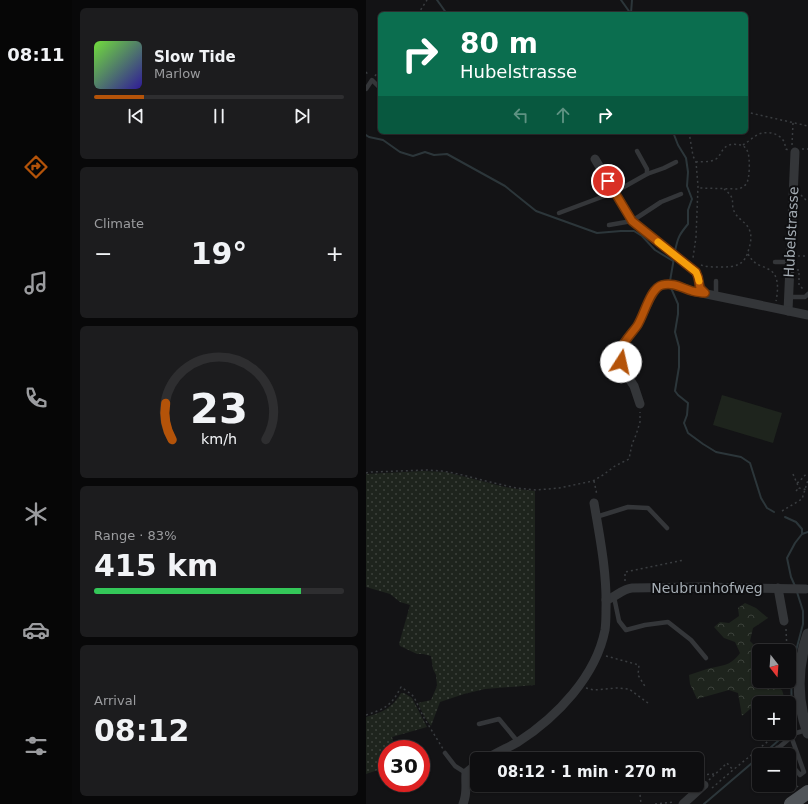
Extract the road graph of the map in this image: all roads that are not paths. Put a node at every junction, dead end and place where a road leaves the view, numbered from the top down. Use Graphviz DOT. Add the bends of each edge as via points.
graph roads {
  1 [pos="378,86"];
  2 [pos="366,89"];
  3 [pos="637,151"];
  4 [pos="795,152"];
  5 [pos="595,158"];
  6 [pos="676,162"];
  7 [pos="647,174"];
  8 [pos="614,192"];
  9 [pos="681,194"];
  10 [pos="559,213"];
  11 [pos="632,221"];
  12 [pos="609,226"];
  13 [pos="775,262"];
  14 [pos="790,262"];
  15 [pos="716,282"];
  16 [pos="705,293"];
  17 [pos="808,294"];
  18 [pos="716,296"];
  19 [pos="788,297"];
  20 [pos="788,311"];
  21 [pos="808,315"];
  22 [pos="640,404"];
  23 [pos="594,503"];
  24 [pos="596,517"];
  25 [pos="667,528"];
  26 [pos="778,588"];
  27 [pos="799,589"];
  28 [pos="610,599"];
  29 [pos="784,621"];
  30 [pos="808,634"];
  31 [pos="706,658"];
  32 [pos="803,675"];
  33 [pos="805,722"];
  34 [pos="479,724"];
  35 [pos="796,733"];
  36 [pos="808,733"];
  37 [pos="787,740"];
  38 [pos="518,742"];
  39 [pos="777,748"];
  40 [pos="796,748"];
  41 [pos="499,752"];
  42 [pos="446,753"];
  43 [pos="470,770"];
  44 [pos="796,770"];
  45 [pos="466,773"];
  46 [pos="707,787"];
  47 [pos="804,791"];
  48 [pos="685,802"];
  49 [pos="463,804"];
  50 [pos="792,804"];
  1 -- 2 [label="lane" via="372,80"];
  3 -- 7 [label="lane" via="648,169"];
  4 -- 14 [label="street, Hubelstrasse"];
  5 -- 8 [label="street"];
  6 -- 7 [label="lane"];
  7 -- 8 [label="lane"];
  8 -- 10 [label="lane"];
  8 -- 11 [label="street"];
  9 -- 11 [label="lane" via="661,202"];
  11 -- 12 [label="lane"];
  11 -- 16 [label="street" via="696,272 700,288"];
  13 -- 14 [label="lane"];
  14 -- 19 [label="street, Hubelstrasse"];
  15 -- 18 [label="lane"];
  16 -- 18 [label="street"];
  16 -- 22 [label="street" via="674,284 658,286 638,324 625,341 621,348 621,362"];
  17 -- 19 [label="lane"];
  18 -- 20 [label="street"];
  19 -- 20 [label="street, Hubelstrasse"];
  20 -- 21 [label="street"];
  23 -- 24 [label="street"];
  24 -- 25 [label="lane" via="628,507 648,508"];
  24 -- 28 [label="street"];
  26 -- 27 [label="street"];
  26 -- 28 [label="street, Neubrunhofweg" via="626,588"];
  26 -- 29 [label="street, Neubrunhofweg"];
  28 -- 31 [label="lane" via="619,621 626,630 668,622 692,640"];
  28 -- 38 [label="street" via="598,654 586,676 566,702 541,726"];
  30 -- 32 [label="street" via="804,646"];
  32 -- 33 [label="street" via="799,698"];
  33 -- 35 [label="lane" via="803,731"];
  33 -- 36 [label="street"];
  34 -- 38 [label="lane" via="499,719"];
  37 -- 39 [label="lane"];
  38 -- 41 [label="street"];
  40 -- 44 [label="lane" via="804,772 800,775"];
  42 -- 45 [label="lane" via="455,766"];
  43 -- 45 [label="street"];
  45 -- 49 [label="street"];
  46 -- 48 [label="street"];
  47 -- 50 [label="main road"];
}
